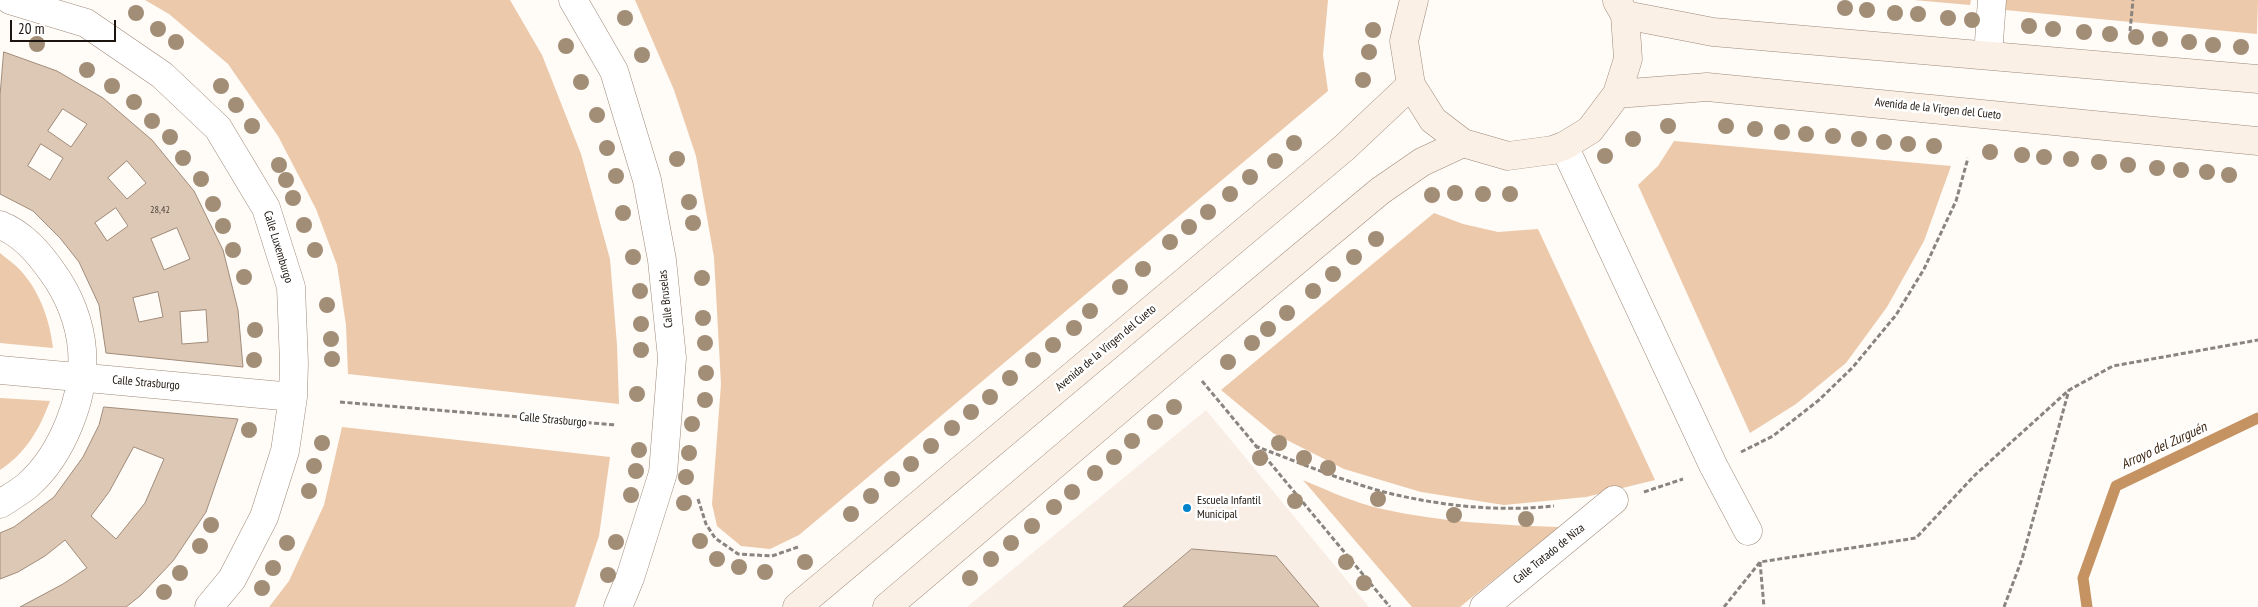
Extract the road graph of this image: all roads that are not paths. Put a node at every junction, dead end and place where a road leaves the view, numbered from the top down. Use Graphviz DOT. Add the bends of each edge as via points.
graph roads {
  1 [pos="10,0"];
  2 [pos="573,0"];
  3 [pos="1414,0"];
  4 [pos="1992,0"];
  5 [pos="1620,8"];
  6 [pos="1988,55"];
  7 [pos="2258,79"];
  8 [pos="1411,85"];
  9 [pos="1617,94"];
  10 [pos="2258,141"];
  11 [pos="1463,143"];
  12 [pos="1564,146"];
  13 [pos="0,225"];
  14 [pos="0,370"];
  15 [pos="80,377"];
  16 [pos="293,397"];
  17 [pos="1614,500"];
  18 [pos="0,504"];
  19 [pos="1748,531"];
  20 [pos="209,607"];
  21 [pos="618,607"];
  22 [pos="797,607"];
  23 [pos="887,607"];
  24 [pos="1484,607"];
  1 -- 16 [label="street, Calle Luxemburgo" via="86,23 162,75 218,128 266,208 291,287"];
  2 -- 21 [label="street, Calle Bruselas" via="614,71 648,180 662,260 672,358 663,473"];
  3 -- 8 [label="main road" via="1404,41"];
  4 -- 6 [label="street"];
  5 -- 6 [label="main road" via="1713,32"];
  5 -- 9 [label="main road" via="1628,59"];
  6 -- 7 [label="main road"];
  8 -- 11 [label="main road" via="1433,120"];
  8 -- 22 [label="main road, Avenida de la Virgen del Cueto" via="1344,148"];
  9 -- 10 [label="main road, Avenida de la Virgen del Cueto" via="1707,87"];
  9 -- 12 [label="main road" via="1590,130"];
  11 -- 12 [label="main road" via="1508,156"];
  11 -- 23 [label="main road" via="1422,162 1380,190"];
  12 -- 19 [label="street" via="1713,466"];
  13 -- 15 [label="street" via="12,230 40,254 63,286 77,321 82,352"];
  14 -- 15 [label="street, Calle Strasburgo"];
  15 -- 16 [label="street, Calle Strasburgo"];
  15 -- 18 [label="street" via="72,419 54,454 28,484"];
  16 -- 20 [label="street, Calle Luxemburgo" via="286,451 264,517 232,579"];
  17 -- 24 [label="street, Calle Tratado de Niza"];
}
